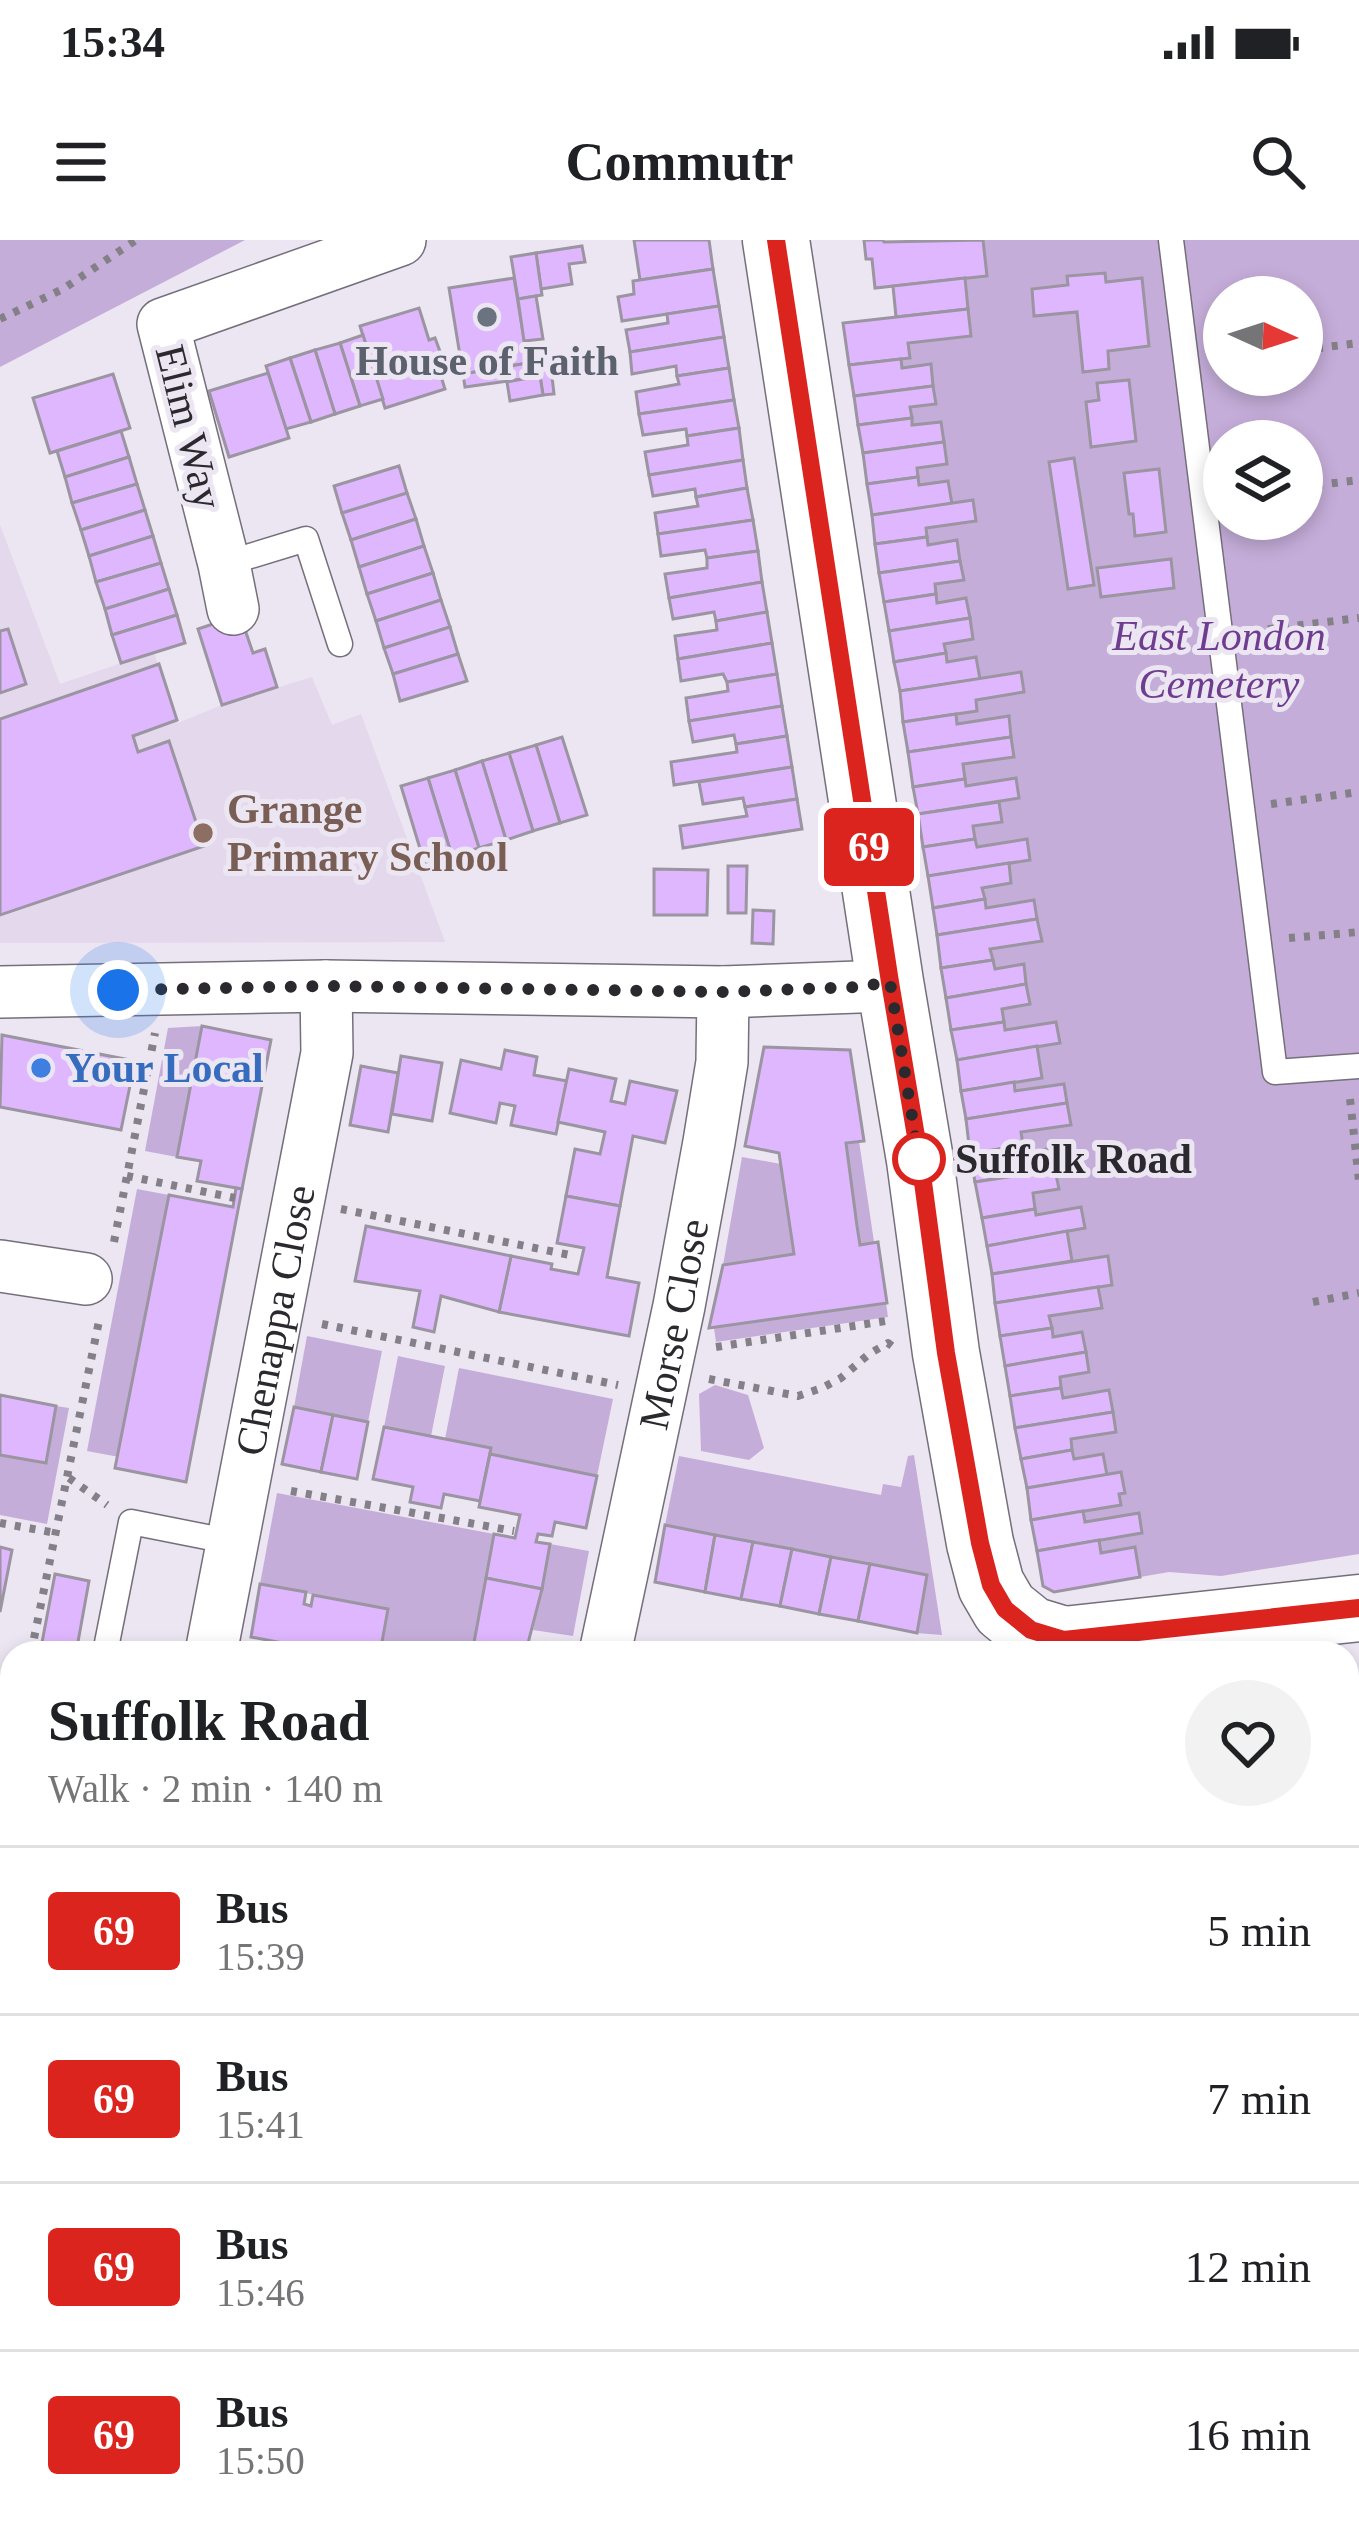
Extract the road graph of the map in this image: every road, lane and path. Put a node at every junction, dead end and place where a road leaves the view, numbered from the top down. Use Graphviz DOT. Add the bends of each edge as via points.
graph roads {
  1 [pos="136,240"];
  2 [pos="400,240"];
  3 [pos="776,240"];
  4 [pos="1171,240"];
  5 [pos="0,320"];
  6 [pos="1359,343"];
  7 [pos="1323,347"];
  8 [pos="1359,480"];
  9 [pos="1323,484"];
  10 [pos="229,586"];
  11 [pos="1359,618"];
  12 [pos="1221,636"];
  13 [pos="340,644"];
  14 [pos="1359,792"];
  15 [pos="1242,808"];
  16 [pos="1359,932"];
  17 [pos="1259,941"];
  18 [pos="890,982"];
  19 [pos="326,986"];
  20 [pos="0,992"];
  21 [pos="723,992"];
  22 [pos="1353,1067"];
  23 [pos="127,1176"];
  24 [pos="1359,1181"];
  25 [pos="235,1198"];
  26 [pos="298,1199"];
  27 [pos="570,1255"];
  28 [pos="0,1266"];
  29 [pos="86,1280"];
  30 [pos="1359,1293"];
  31 [pos="1313,1302"];
  32 [pos="277,1315"];
  33 [pos="943,1333"];
  34 [pos="665,1373"];
  35 [pos="244,1482"];
  36 [pos="0,1523"];
  37 [pos="514,1532"];
  38 [pos="56,1533"];
  39 [pos="232,1542"];
  40 [pos="1359,1608"];
  41 [pos="997,1631"];
  42 [pos="107,1641"];
  43 [pos="213,1641"];
  44 [pos="608,1641"];
  1 -- 5 [label="path"];
  2 -- 10 [label="street, Elim Way" via="163,324"];
  3 -- 18 [label="street"];
  4 -- 12 [label="lane"];
  6 -- 7 [label="path"];
  8 -- 9 [label="path"];
  10 -- 13 [label="lane, Elim Way" via="306,538"];
  11 -- 12 [label="path"];
  12 -- 15 [label="lane"];
  14 -- 15 [label="path"];
  15 -- 17 [label="lane"];
  16 -- 17 [label="path"];
  17 -- 22 [label="lane" via="1275,1072"];
  18 -- 21 [label="street"];
  18 -- 33 [label="street"];
  19 -- 20 [label="street"];
  19 -- 21 [label="street"];
  19 -- 26 [label="street, Chenappa Close" via="327,1053"];
  21 -- 34 [label="street, Morse Close" via="722,1062"];
  22 -- 24 [label="path"];
  23 -- 25 [label="path"];
  26 -- 27 [label="path"];
  26 -- 32 [label="street, Chenappa Close"];
  28 -- 29 [label="street"];
  30 -- 31 [label="path"];
  32 -- 34 [label="path"];
  32 -- 35 [label="street, Chenappa Close"];
  33 -- 34 [label="path"];
  33 -- 34 [label="path" via="898,1350 888,1343 841,1378 797,1396"];
  33 -- 41 [label="street"];
  34 -- 44 [label="street, Morse Close"];
  35 -- 37 [label="path"];
  35 -- 39 [label="street, Chenappa Close"];
  36 -- 38 [label="path"];
  39 -- 42 [label="lane" via="131,1522"];
  39 -- 43 [label="street, Chenappa Close"];
  40 -- 41 [label="street" via="1064,1640"];
}
